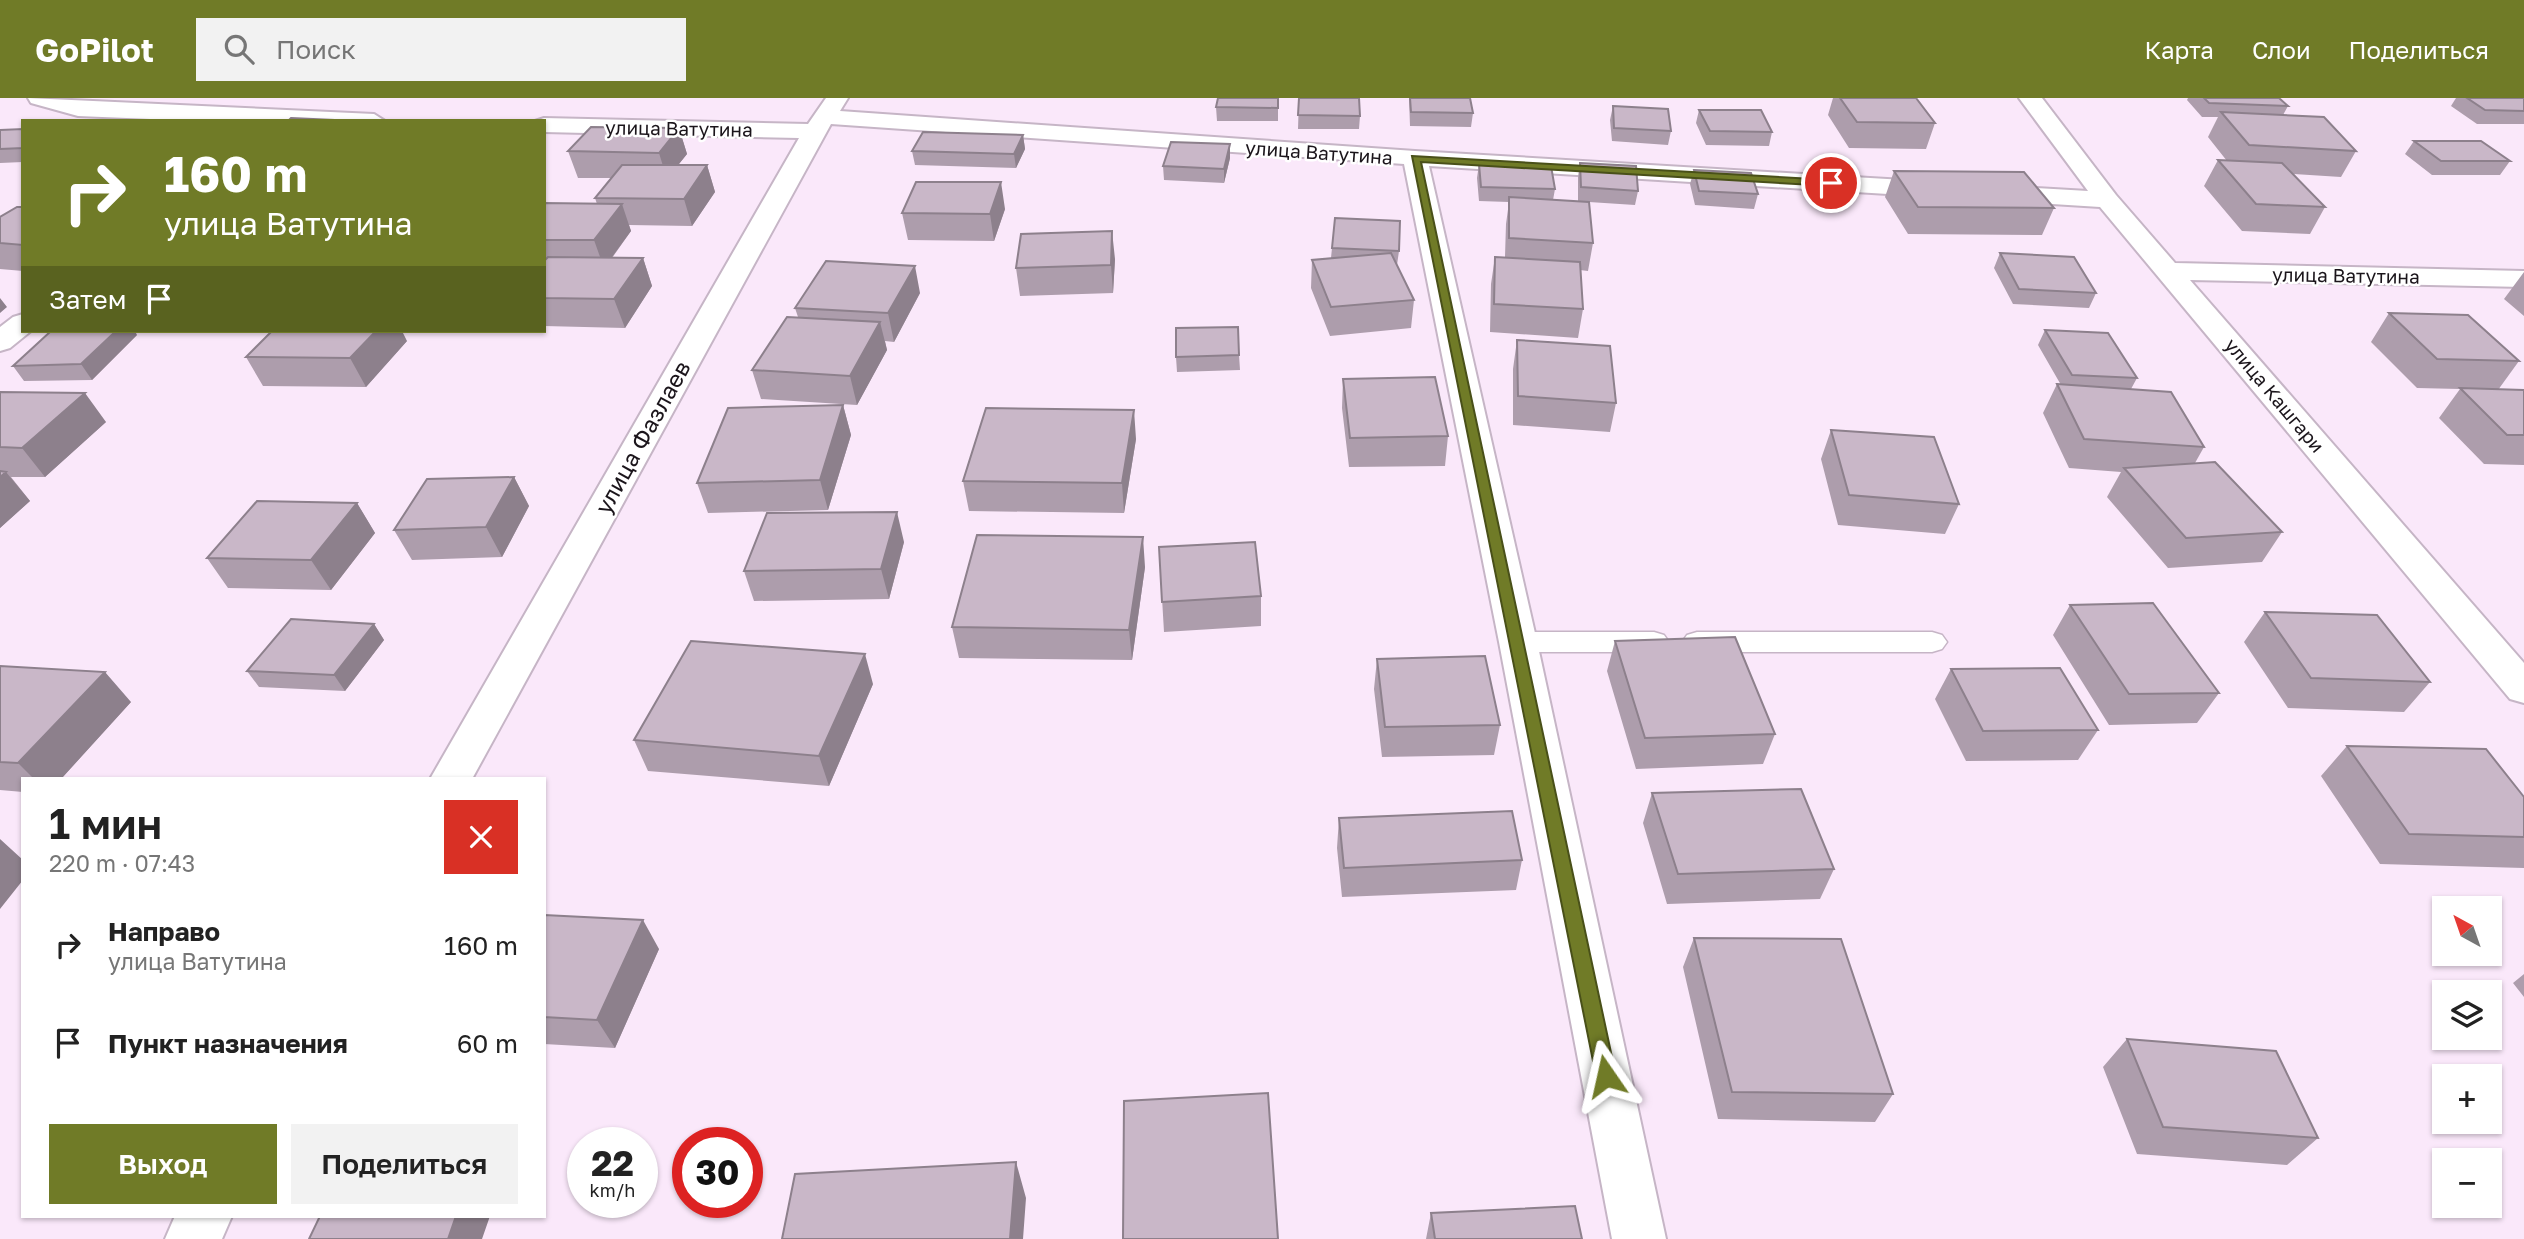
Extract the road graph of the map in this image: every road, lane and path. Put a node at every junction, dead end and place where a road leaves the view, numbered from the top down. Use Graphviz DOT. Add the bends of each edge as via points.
graph roads {
  1 [pos="39,98"];
  2 [pos="2030,98"];
  3 [pos="825,115"];
  4 [pos="248,119"];
  5 [pos="546,125"];
  6 [pos="1415,158"];
  7 [pos="2108,200"];
  8 [pos="2169,271"];
  9 [pos="2524,279"];
  10 [pos="21,325"];
  11 [pos="0,342"];
  12 [pos="1518,642"];
  13 [pos="1932,642"];
  14 [pos="2524,689"];
  15 [pos="452,777"];
  16 [pos="204,1218"];
  17 [pos="192,1239"];
  18 [pos="1639,1239"];
  1 -- 4 [label="street" via="78,109"];
  2 -- 7 [label="street, улица Кашгари"];
  3 -- 5 [label="street, улица Ватутина"];
  3 -- 6 [label="street, улица Ватутина"];
  3 -- 15 [label="street, улица Фазлаев"];
  6 -- 7 [label="street, улица Ватутина"];
  6 -- 12 [label="street"];
  7 -- 8 [label="street, улица Кашгари"];
  8 -- 9 [label="street, улица Ватутина"];
  8 -- 14 [label="street, улица Кашгари"];
  10 -- 11 [label="street"];
  12 -- 13 [label="lane"];
  12 -- 18 [label="street"];
  16 -- 17 [label="street"];
}
